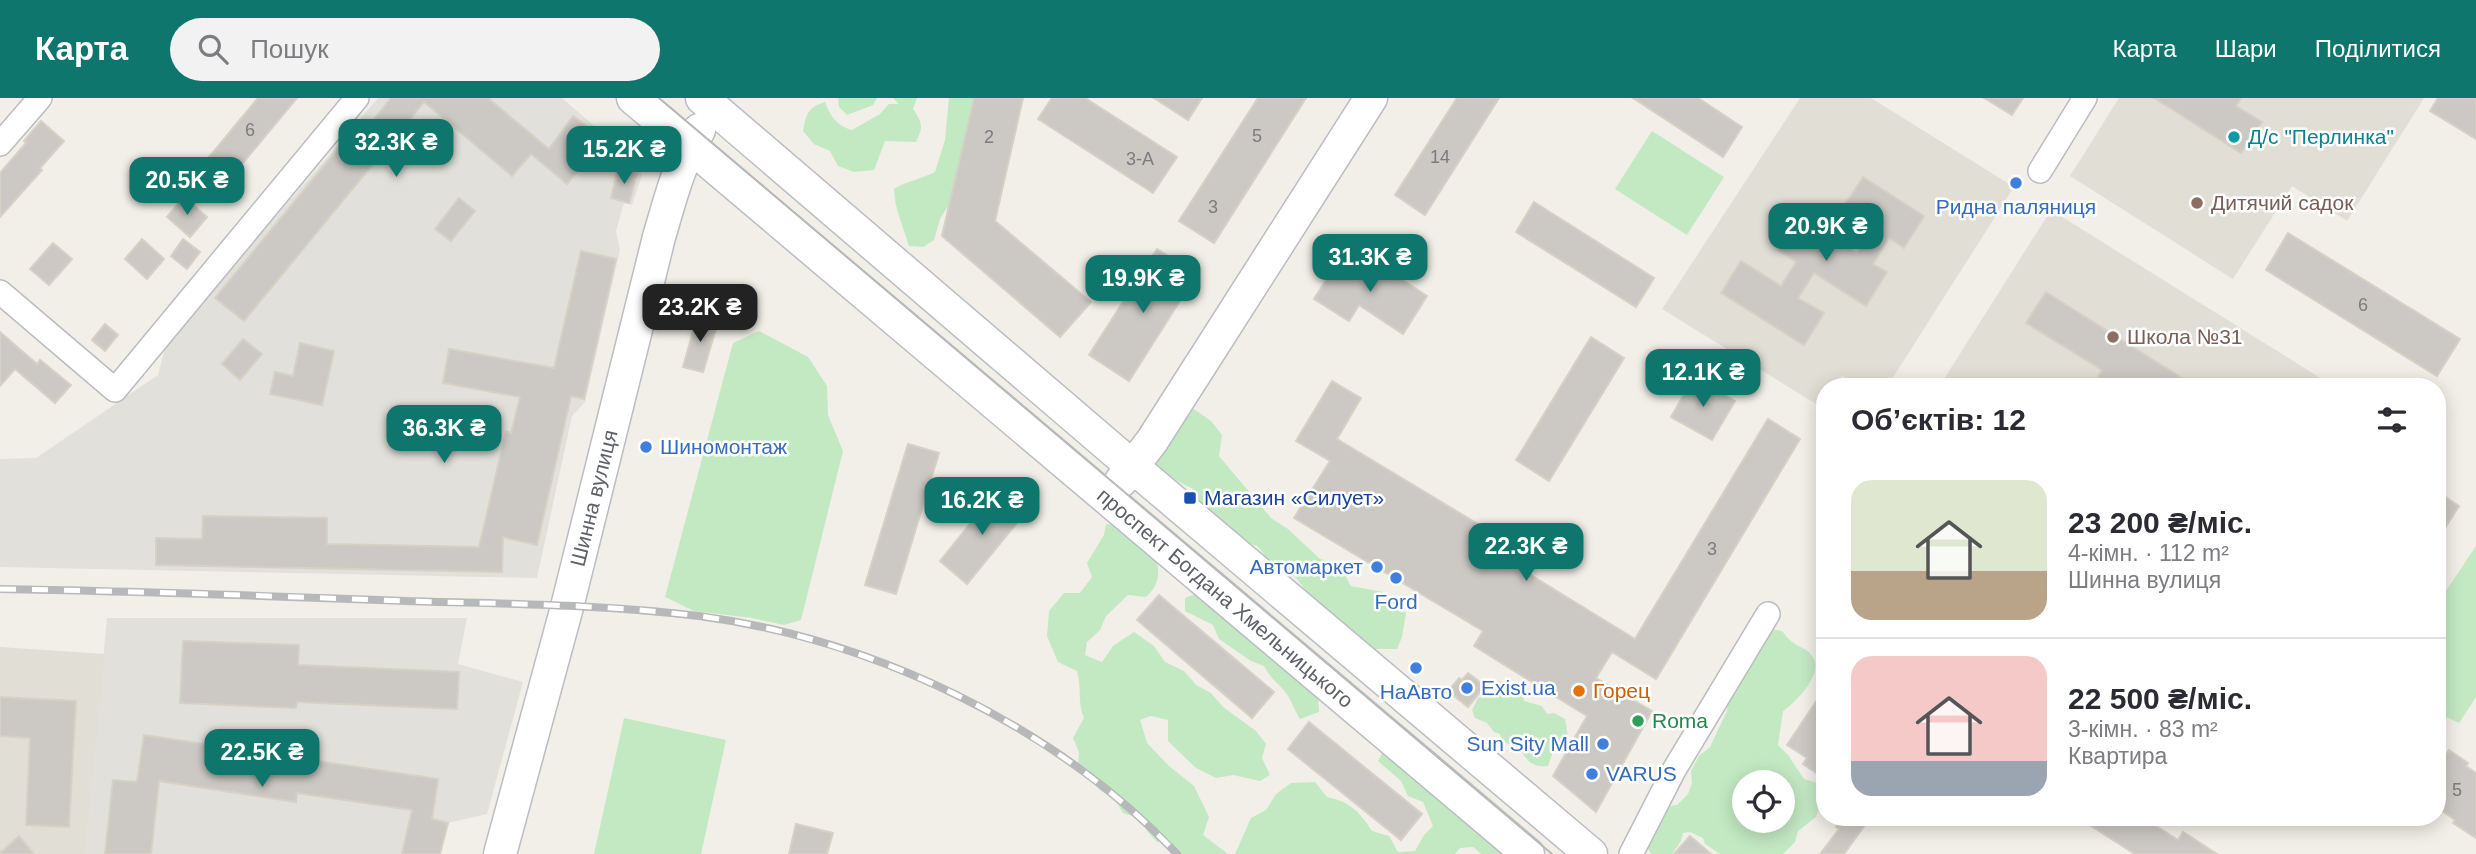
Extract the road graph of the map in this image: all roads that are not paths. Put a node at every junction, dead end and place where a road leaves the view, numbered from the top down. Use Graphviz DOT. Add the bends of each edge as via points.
graph roads {
  1 [pos="40,98"];
  2 [pos="357,98"];
  3 [pos="633,98"];
  4 [pos="1371,98"];
  5 [pos="2085,98"];
  6 [pos="713,102"];
  7 [pos="0,144"];
  8 [pos="690,146"];
  9 [pos="2040,171"];
  10 [pos="0,292"];
  11 [pos="1133,467"];
  12 [pos="1107,499"];
  13 [pos="1768,614"];
  14 [pos="500,854"];
  15 [pos="1528,854"];
  16 [pos="1591,854"];
  17 [pos="1631,854"];
  1 -- 7 [label="street"];
  2 -- 10 [label="street" via="115,390"];
  3 -- 8 [label="main road, проспект Богдана Хмельницького"];
  4 -- 11 [label="main road"];
  5 -- 9 [label="street"];
  6 -- 8 [label="main road, Шинна вулиця"];
  6 -- 11 [label="main road, проспект Богдана Хмельницького"];
  8 -- 12 [label="main road, проспект Богдана Хмельницького"];
  8 -- 14 [label="main road, Шинна вулиця" via="659,237"];
  11 -- 12 [label="main road"];
  11 -- 16 [label="main road, проспект Богдана Хмельницького"];
  12 -- 15 [label="main road, проспект Богдана Хмельницького"];
  13 -- 17 [label="street" via="1674,770"];
}
